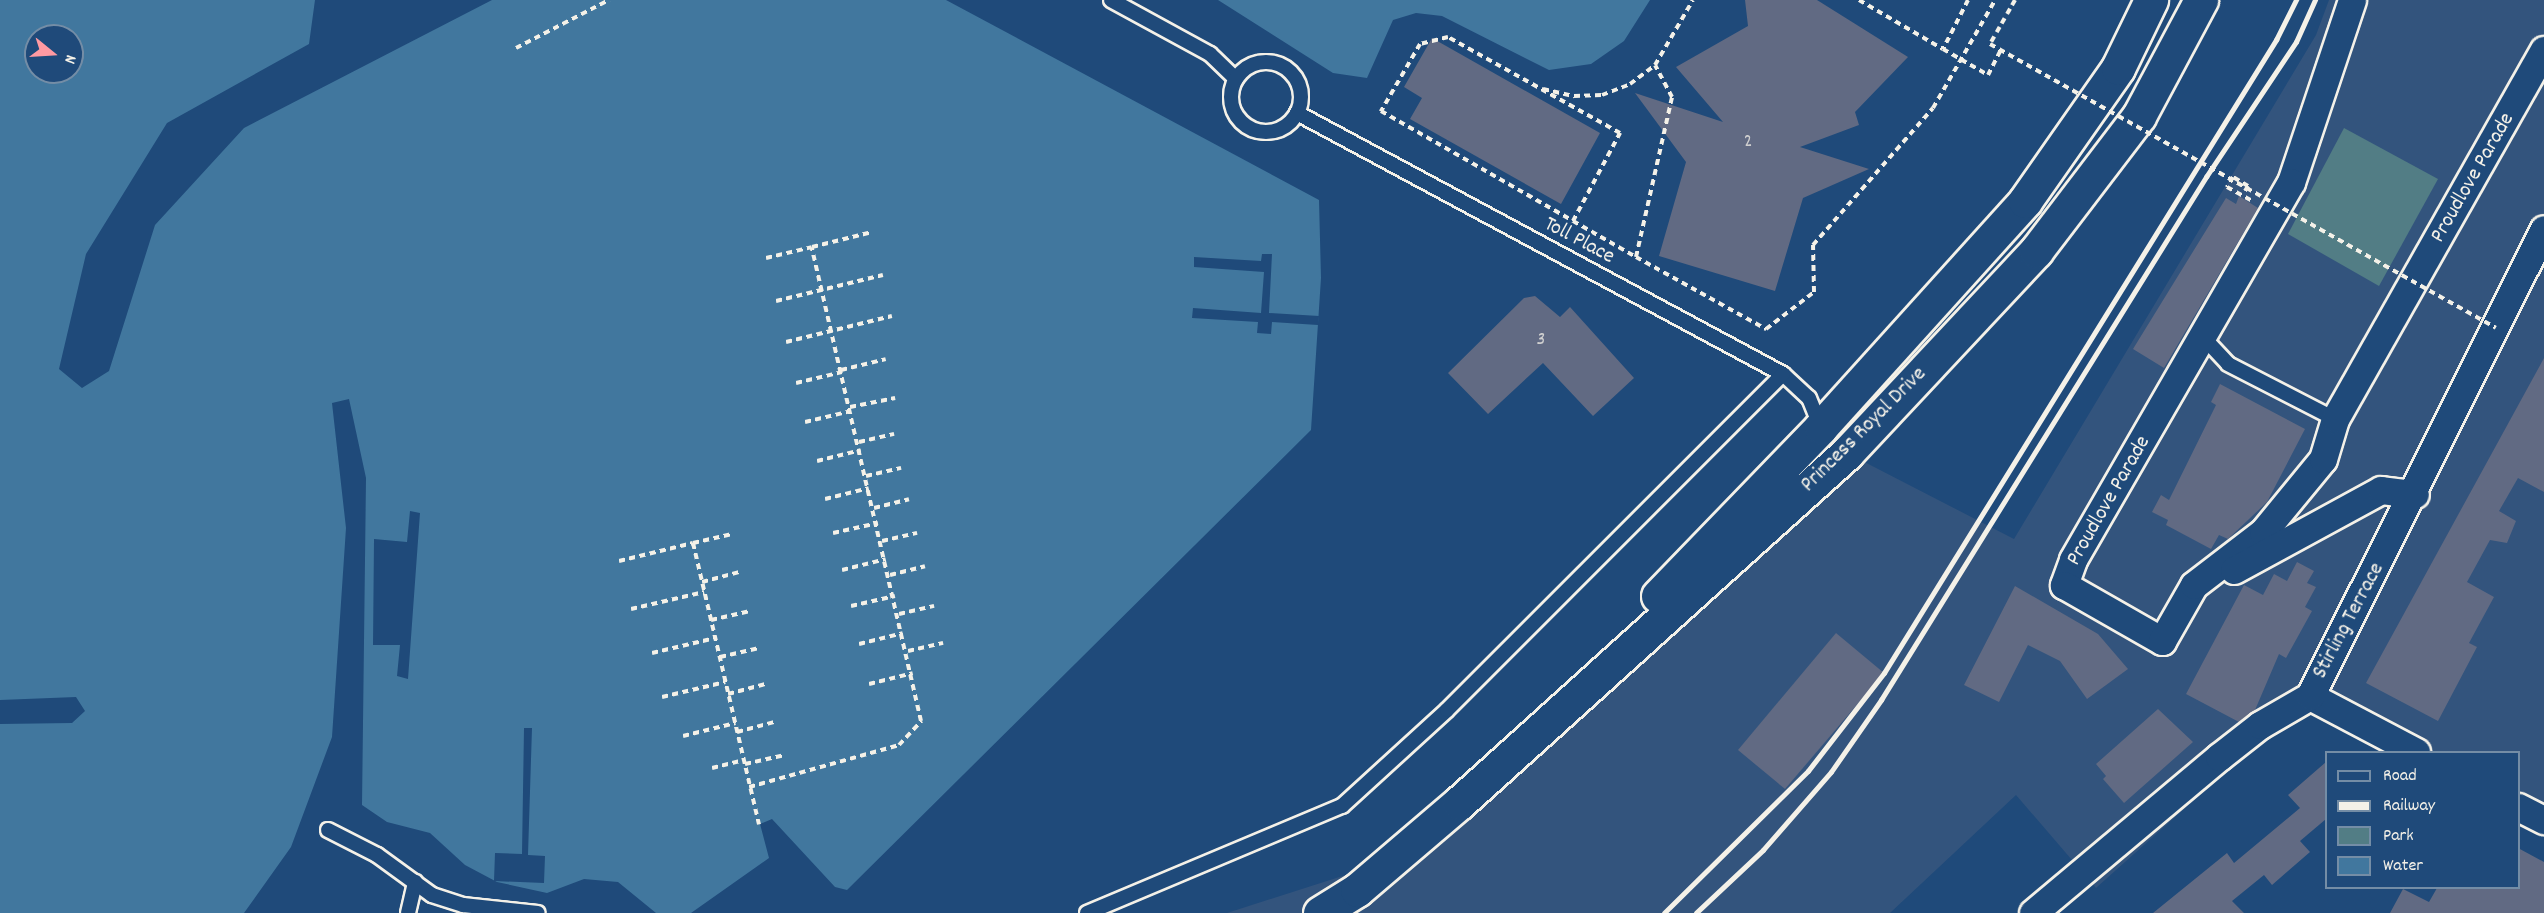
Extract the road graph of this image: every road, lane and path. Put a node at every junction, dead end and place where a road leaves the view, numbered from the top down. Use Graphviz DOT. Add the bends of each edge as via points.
graph roads {
  1 [pos="609,0"];
  2 [pos="1111,0"];
  3 [pos="1693,0"];
  4 [pos="1859,0"];
  5 [pos="1968,0"];
  6 [pos="1995,0"];
  7 [pos="2015,0"];
  8 [pos="2151,0"];
  9 [pos="2201,0"];
  10 [pos="2352,0"];
  11 [pos="516,48"];
  12 [pos="1943,49"];
  13 [pos="2001,50"];
  14 [pos="2544,50"];
  15 [pos="1961,59"];
  16 [pos="1655,65"];
  17 [pos="1236,79"];
  18 [pos="1537,87"];
  19 [pos="1297,113"];
  20 [pos="2245,191"];
  21 [pos="2238,193"];
  22 [pos="1573,221"];
  23 [pos="2544,229"];
  24 [pos="872,232"];
  25 [pos="812,247"];
  26 [pos="1636,256"];
  27 [pos="766,258"];
  28 [pos="882,275"];
  29 [pos="822,289"];
  30 [pos="776,301"];
  31 [pos="892,316"];
  32 [pos="2496,328"];
  33 [pos="832,331"];
  34 [pos="2204,338"];
  35 [pos="786,342"];
  36 [pos="886,359"];
  37 [pos="842,371"];
  38 [pos="1783,374"];
  39 [pos="796,383"];
  40 [pos="895,398"];
  41 [pos="851,409"];
  42 [pos="2335,418"];
  43 [pos="805,422"];
  44 [pos="1821,427"];
  45 [pos="894,434"];
  46 [pos="858,442"];
  47 [pos="861,450"];
  48 [pos="1847,453"];
  49 [pos="817,461"];
  50 [pos="902,468"];
  51 [pos="866,476"];
  52 [pos="869,488"];
  53 [pos="2415,494"];
  54 [pos="825,499"];
  55 [pos="909,499"];
  56 [pos="874,508"];
  57 [pos="878,523"];
  58 [pos="833,533"];
  59 [pos="917,533"];
  60 [pos="731,534"];
  61 [pos="882,541"];
  62 [pos="693,543"];
  63 [pos="886,559"];
  64 [pos="620,561"];
  65 [pos="925,566"];
  66 [pos="842,570"];
  67 [pos="740,573"];
  68 [pos="890,575"];
  69 [pos="702,582"];
  70 [pos="2194,585"];
  71 [pos="704,592"];
  72 [pos="895,596"];
  73 [pos="850,606"];
  74 [pos="934,606"];
  75 [pos="631,609"];
  76 [pos="749,611"];
  77 [pos="899,614"];
  78 [pos="711,620"];
  79 [pos="903,633"];
  80 [pos="715,638"];
  81 [pos="943,643"];
  82 [pos="859,644"];
  83 [pos="758,648"];
  84 [pos="908,651"];
  85 [pos="652,653"];
  86 [pos="720,657"];
  87 [pos="913,673"];
  88 [pos="726,682"];
  89 [pos="766,684"];
  90 [pos="869,684"];
  91 [pos="728,694"];
  92 [pos="2310,696"];
  93 [pos="662,697"];
  94 [pos="775,722"];
  95 [pos="735,723"];
  96 [pos="737,732"];
  97 [pos="683,736"];
  98 [pos="2412,751"];
  99 [pos="785,755"];
  100 [pos="745,762"];
  101 [pos="712,768"];
  102 [pos="749,787"];
  103 [pos="1459,802"];
  104 [pos="2520,808"];
  105 [pos="2544,820"];
  106 [pos="759,824"];
  107 [pos="328,830"];
  108 [pos="415,882"];
  109 [pos="408,913"];
  110 [pos="538,913"];
  111 [pos="1087,913"];
  112 [pos="1320,913"];
  113 [pos="2033,913"];
  1 -- 11 [label="path"];
  2 -- 17 [label="lane" via="1210,54"];
  3 -- 16 [label="path"];
  4 -- 12 [label="path"];
  5 -- 12 [label="path"];
  6 -- 15 [label="path"];
  7 -- 13 [label="path, bridge" via="1990,44"];
  8 -- 44 [label="main road, Princess Royal Drive" via="2118,68 2025,201"];
  9 -- 48 [label="main road, Princess Royal Drive" via="2139,116 2036,251"];
  10 -- 34 [label="street, Proudlove Parade" via="2291,182"];
  12 -- 15 [label="path"];
  13 -- 15 [label="path" via="1988,75"];
  13 -- 20 [label="path, bridge"];
  14 -- 42 [label="street, Proudlove Parade"];
  15 -- 26 [label="path" via="1933,108 1813,245 1814,292 1766,329"];
  16 -- 18 [label="path" via="1602,95 1574,96"];
  16 -- 26 [label="path" via="1672,97"];
  17 -- 19 [label="lane" via="1263,62 1284,66 1302,92"];
  17 -- 19 [label="lane" via="1232,103 1244,124 1273,131"];
  18 -- 22 [label="path" via="1620,133"];
  18 -- 22 [label="path" via="1448,37 1420,44 1381,111"];
  19 -- 38 [label="lane, Toll Place"];
  20 -- 21 [label="path" via="2248,186 2234,177 2228,187"];
  20 -- 32 [label="path, bridge"];
  22 -- 26 [label="path"];
  23 -- 32 [label="street, Stirling Terrace"];
  24 -- 25 [label="path"];
  25 -- 27 [label="path"];
  25 -- 29 [label="path"];
  28 -- 29 [label="path"];
  29 -- 30 [label="path"];
  29 -- 33 [label="path"];
  31 -- 33 [label="path"];
  32 -- 53 [label="street, Stirling Terrace"];
  33 -- 35 [label="path"];
  33 -- 37 [label="path"];
  34 -- 42 [label="lane" via="2228,364"];
  34 -- 70 [label="street, Proudlove Parade" via="2073,560 2064,585 2162,640"];
  36 -- 37 [label="path"];
  37 -- 39 [label="path"];
  37 -- 41 [label="path"];
  38 -- 44 [label="lane, Toll Place" via="1809,398"];
  38 -- 111 [label="lane" via="1447,710 1342,806"];
  40 -- 41 [label="path"];
  41 -- 43 [label="path"];
  41 -- 46 [label="path"];
  42 -- 70 [label="street, Proudlove Parade" via="2323,459 2295,497 2263,532"];
  44 -- 48 [label="main road"];
  44 -- 103 [label="main road, Princess Royal Drive"];
  45 -- 46 [label="path"];
  46 -- 47 [label="path"];
  47 -- 49 [label="path"];
  47 -- 51 [label="path"];
  48 -- 103 [label="main road, Princess Royal Drive"];
  50 -- 51 [label="path"];
  51 -- 52 [label="path"];
  52 -- 54 [label="path"];
  52 -- 56 [label="path"];
  53 -- 70 [label="street" via="2381,490 2293,542"];
  53 -- 92 [label="street, Stirling Terrace"];
  55 -- 56 [label="path"];
  56 -- 57 [label="path"];
  57 -- 58 [label="path"];
  57 -- 61 [label="path"];
  59 -- 61 [label="path"];
  60 -- 62 [label="path"];
  61 -- 63 [label="path"];
  62 -- 64 [label="path"];
  62 -- 69 [label="path"];
  63 -- 66 [label="path"];
  63 -- 68 [label="path"];
  65 -- 68 [label="path"];
  67 -- 69 [label="path"];
  68 -- 72 [label="path"];
  69 -- 71 [label="path"];
  71 -- 75 [label="path"];
  71 -- 78 [label="path"];
  72 -- 73 [label="path"];
  72 -- 77 [label="path"];
  74 -- 77 [label="path"];
  76 -- 78 [label="path"];
  77 -- 79 [label="path"];
  78 -- 80 [label="path"];
  79 -- 82 [label="path"];
  79 -- 84 [label="path"];
  80 -- 85 [label="path"];
  80 -- 86 [label="path"];
  81 -- 84 [label="path"];
  83 -- 86 [label="path"];
  84 -- 87 [label="path"];
  86 -- 88 [label="path"];
  87 -- 90 [label="path"];
  87 -- 102 [label="path" via="921,721 899,745"];
  88 -- 91 [label="path"];
  88 -- 93 [label="path"];
  89 -- 91 [label="path"];
  91 -- 95 [label="path"];
  92 -- 98 [label="street"];
  92 -- 113 [label="street, Stirling Terrace" via="2260,725 2219,756"];
  94 -- 96 [label="path"];
  95 -- 96 [label="path"];
  95 -- 97 [label="path"];
  96 -- 100 [label="path"];
  99 -- 100 [label="path"];
  100 -- 101 [label="path"];
  100 -- 102 [label="path"];
  102 -- 106 [label="path"];
  103 -- 112 [label="main road, Princess Royal Drive" via="1357,890"];
  104 -- 105 [label="street"];
  107 -- 108 [label="lane" via="377,855"];
  108 -- 109 [label="lane"];
  108 -- 110 [label="lane" via="432,895 463,905"];
}
